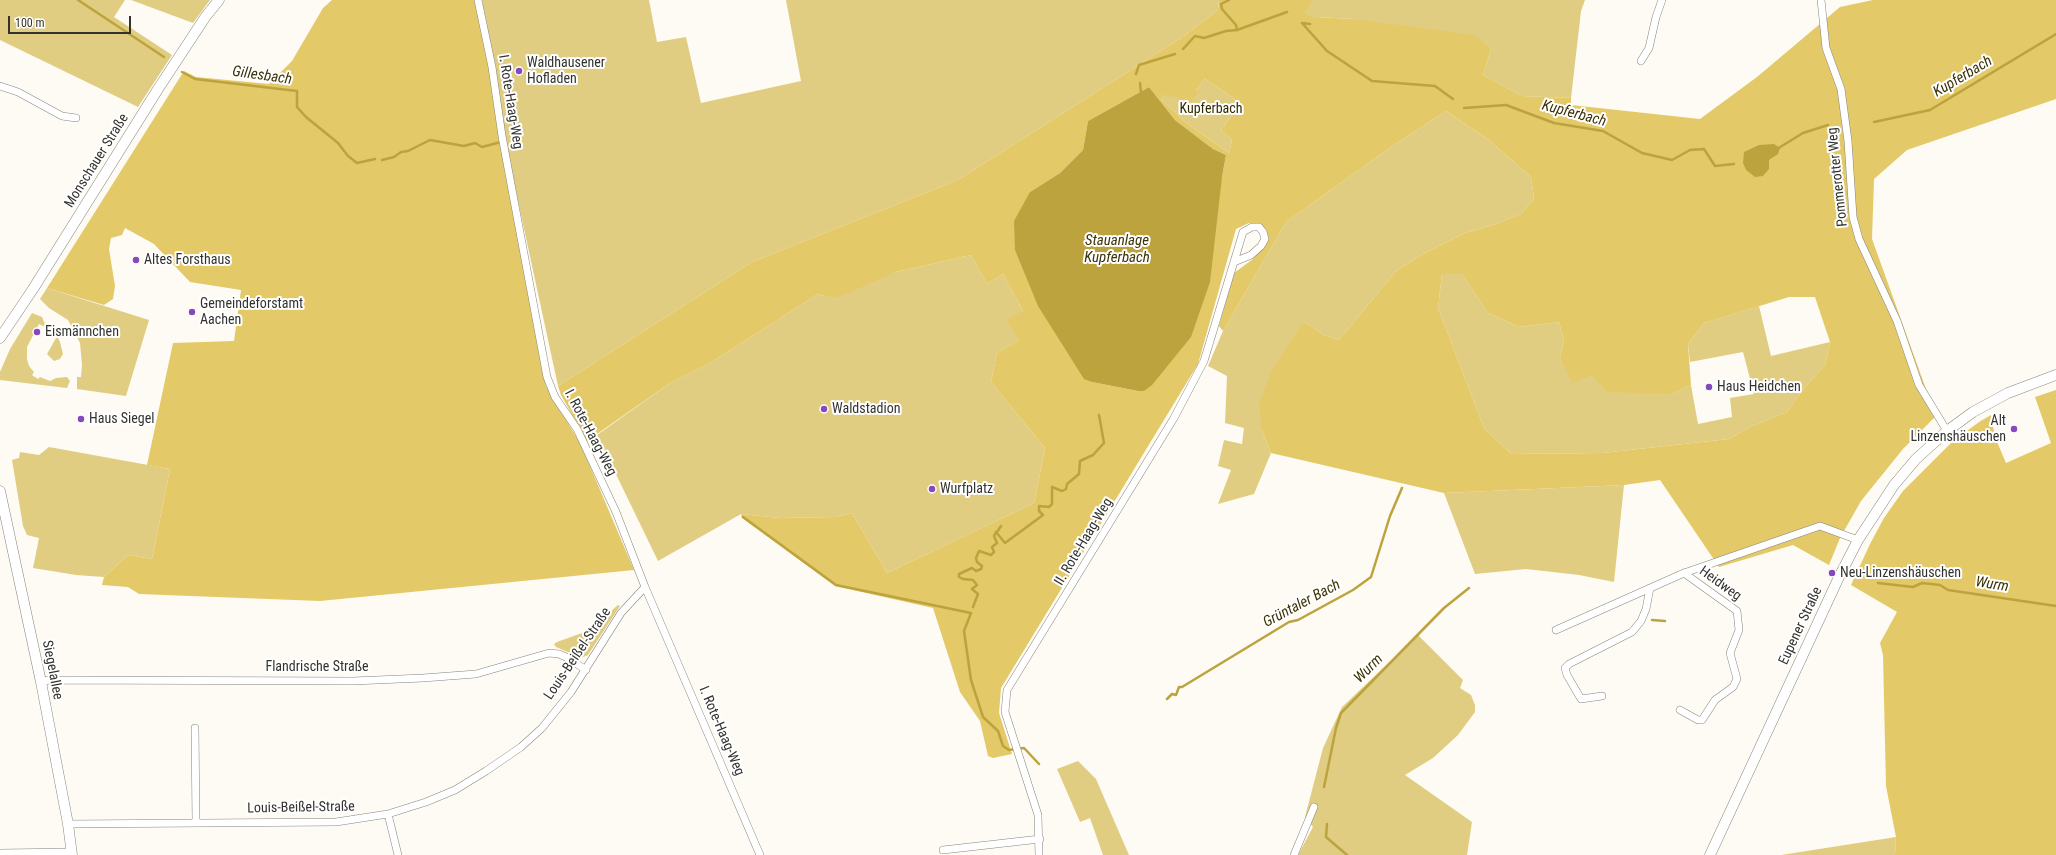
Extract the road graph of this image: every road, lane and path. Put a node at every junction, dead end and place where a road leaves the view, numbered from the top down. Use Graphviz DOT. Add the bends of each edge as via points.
graph roads {
  1 [pos="219,0"];
  2 [pos="478,0"];
  3 [pos="1662,0"];
  4 [pos="1821,0"];
  5 [pos="1641,61"];
  6 [pos="0,86"];
  7 [pos="76,118"];
  8 [pos="1234,262"];
  9 [pos="1,337"];
  10 [pos="2056,375"];
  11 [pos="1947,431"];
  12 [pos="0,491"];
  13 [pos="1858,540"];
  14 [pos="1684,573"];
  15 [pos="645,587"];
  16 [pos="1650,588"];
  17 [pos="1556,630"];
  18 [pos="586,670"];
  19 [pos="41,682"];
  20 [pos="1602,696"];
  21 [pos="1680,710"];
  22 [pos="194,728"];
  23 [pos="1314,808"];
  24 [pos="388,814"];
  25 [pos="196,822"];
  26 [pos="68,824"];
  27 [pos="1040,839"];
  28 [pos="943,850"];
  29 [pos="0,853"];
  30 [pos="72,853"];
  31 [pos="398,855"];
  32 [pos="760,855"];
  33 [pos="1039,855"];
  34 [pos="1294,855"];
  35 [pos="1710,855"];
  1 -- 9 [label="main road, Monschauer Straße" via="158,89"];
  2 -- 15 [label="street, I. Rote-Haag-Weg" via="547,377 576,429 606,492"];
  3 -- 5 [label="street" via="1648,48"];
  4 -- 11 [label="street, Pommerotter Weg" via="1826,48 1841,89 1853,216 1859,239 1898,321 1919,385"];
  6 -- 7 [label="street" via="18,92 62,116"];
  8 -- 8 [label="street, II. Rote-Haag-Weg" via="1251,255 1261,246 1265,239 1259,227 1252,227 1243,232"];
  8 -- 27 [label="street, II. Rote-Haag-Weg" via="1204,361 1174,418 1007,690 1005,712 1038,815"];
  10 -- 11 [label="main road, Eupener Straße" via="2008,393"];
  11 -- 13 [label="main road, Eupener Straße" via="1916,459 1894,485"];
  12 -- 19 [label="main road, Siegelallee"];
  13 -- 14 [label="street, Heidweg" via="1820,526"];
  13 -- 35 [label="main road, Eupener Straße"];
  14 -- 16 [label="street, Heidweg"];
  14 -- 21 [label="street, Heidweg" via="1737,611 1739,630 1730,653 1736,679 1733,687 1715,700 1702,720"];
  15 -- 18 [label="street, Louis-Beißel-Straße" via="621,612"];
  15 -- 32 [label="street, I. Rote-Haag-Weg"];
  16 -- 17 [label="street, Heidweg"];
  16 -- 20 [label="street" via="1646,609 1632,632 1568,664 1565,668 1580,699"];
  18 -- 19 [label="street, Flandrische Straße" via="568,658 549,653 476,674 423,678"];
  18 -- 24 [label="street, Louis-Beißel-Straße" via="542,728 521,747 455,790"];
  19 -- 26 [label="main road, Siegelallee"];
  22 -- 25 [label="street"];
  23 -- 34 [label="street"];
  24 -- 25 [label="street, Louis-Beißel-Straße" via="336,822"];
  24 -- 31 [label="street"];
  25 -- 26 [label="street, Louis-Beißel-Straße"];
  26 -- 30 [label="main road, Siegelallee"];
  27 -- 28 [label="street"];
  27 -- 33 [label="street, II. Rote-Haag-Weg"];
  29 -- 30 [label="street"];
}
